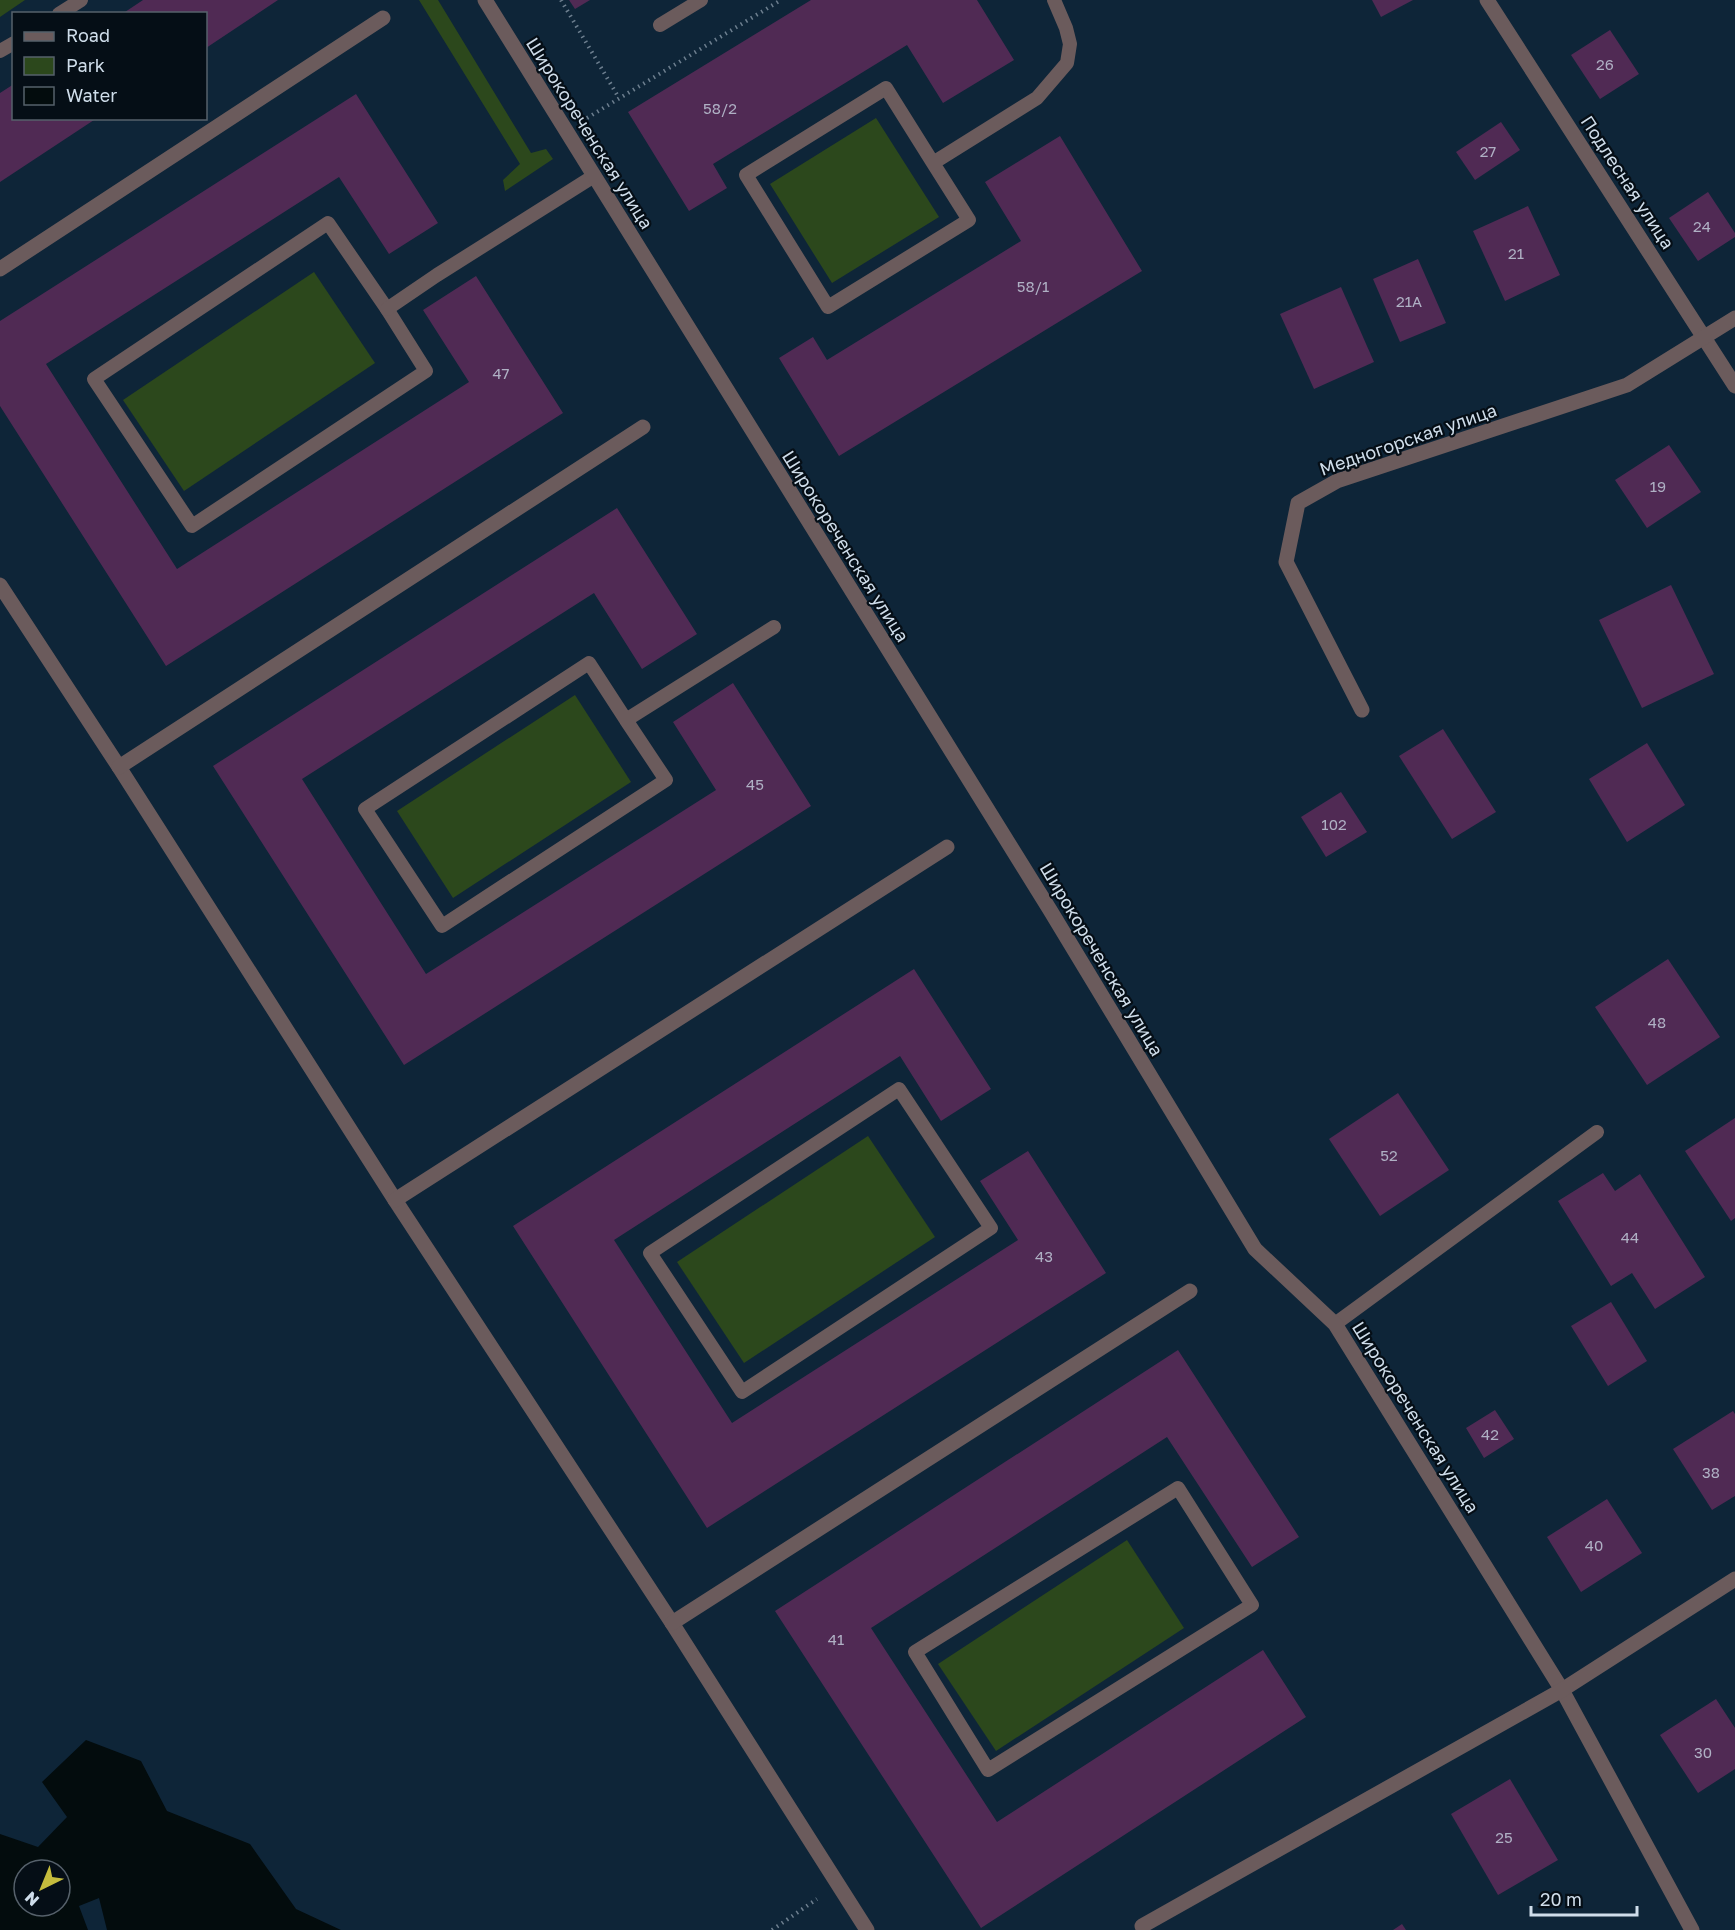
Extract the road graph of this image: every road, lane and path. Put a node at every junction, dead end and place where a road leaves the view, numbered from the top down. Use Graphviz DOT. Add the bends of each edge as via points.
graph roads {
  1 [pos="81,0"];
  2 [pos="485,0"];
  3 [pos="561,0"];
  4 [pos="701,0"];
  5 [pos="781,0"];
  6 [pos="1054,0"];
  7 [pos="1487,0"];
  8 [pos="62,12"];
  9 [pos="383,18"];
  10 [pos="660,25"];
  11 [pos="619,98"];
  12 [pos="566,131"];
  13 [pos="933,163"];
  14 [pos="594,176"];
  15 [pos="0,269"];
  16 [pos="387,309"];
  17 [pos="1735,318"];
  18 [pos="1704,336"];
  19 [pos="1735,386"];
  20 [pos="643,427"];
  21 [pos="0,585"];
  22 [pos="774,627"];
  23 [pos="1362,710"];
  24 [pos="626,720"];
  25 [pos="119,767"];
  26 [pos="947,847"];
  27 [pos="1597,1132"];
  28 [pos="395,1200"];
  29 [pos="991,1228"];
  30 [pos="1190,1291"];
  31 [pos="1335,1324"];
  32 [pos="1735,1579"];
  33 [pos="672,1623"];
  34 [pos="915,1652"];
  35 [pos="1562,1690"];
  36 [pos="824,1862"];
  37 [pos="1142,1926"];
  38 [pos="772,1930"];
  39 [pos="867,1930"];
  40 [pos="1692,1930"];
  1 -- 8 [label="lane"];
  2 -- 12 [label="street, Широкореченская улица"];
  3 -- 11 [label="path"];
  4 -- 10 [label="lane"];
  5 -- 11 [label="path"];
  6 -- 13 [label="lane" via="1070,44 1067,63 1037,98"];
  7 -- 18 [label="street, Подлесная улица"];
  9 -- 15 [label="street"];
  11 -- 12 [label="path"];
  12 -- 14 [label="street, Широкореченская улица"];
  13 -- 13 [label="lane" via="969,219 828,307 746,175 886,88"];
  14 -- 16 [label="lane"];
  14 -- 31 [label="street, Широкореченская улица" via="1255,1249"];
  16 -- 16 [label="lane" via="328,223 94,379 192,526 426,371"];
  17 -- 18 [label="street, Медногорская улица"];
  18 -- 19 [label="street, Подлесная улица"];
  18 -- 23 [label="street, Медногорская улица" via="1627,385 1337,481 1298,502 1286,562"];
  20 -- 25 [label="street"];
  21 -- 25 [label="street"];
  22 -- 24 [label="lane"];
  24 -- 24 [label="lane" via="589,663 365,808 442,926 666,780"];
  25 -- 28 [label="street"];
  26 -- 28 [label="street"];
  27 -- 31 [label="lane"];
  28 -- 33 [label="street"];
  29 -- 29 [label="lane" via="742,1392 650,1253 899,1089"];
  30 -- 33 [label="street"];
  31 -- 35 [label="street, Широкореченская улица"];
  32 -- 35 [label="street"];
  33 -- 36 [label="street"];
  34 -- 34 [label="lane" via="1178,1488 1252,1605 988,1770"];
  35 -- 37 [label="street"];
  35 -- 40 [label="street, Широкореченская улица"];
  36 -- 38 [label="path" via="823,1895"];
  36 -- 39 [label="street"];
}
